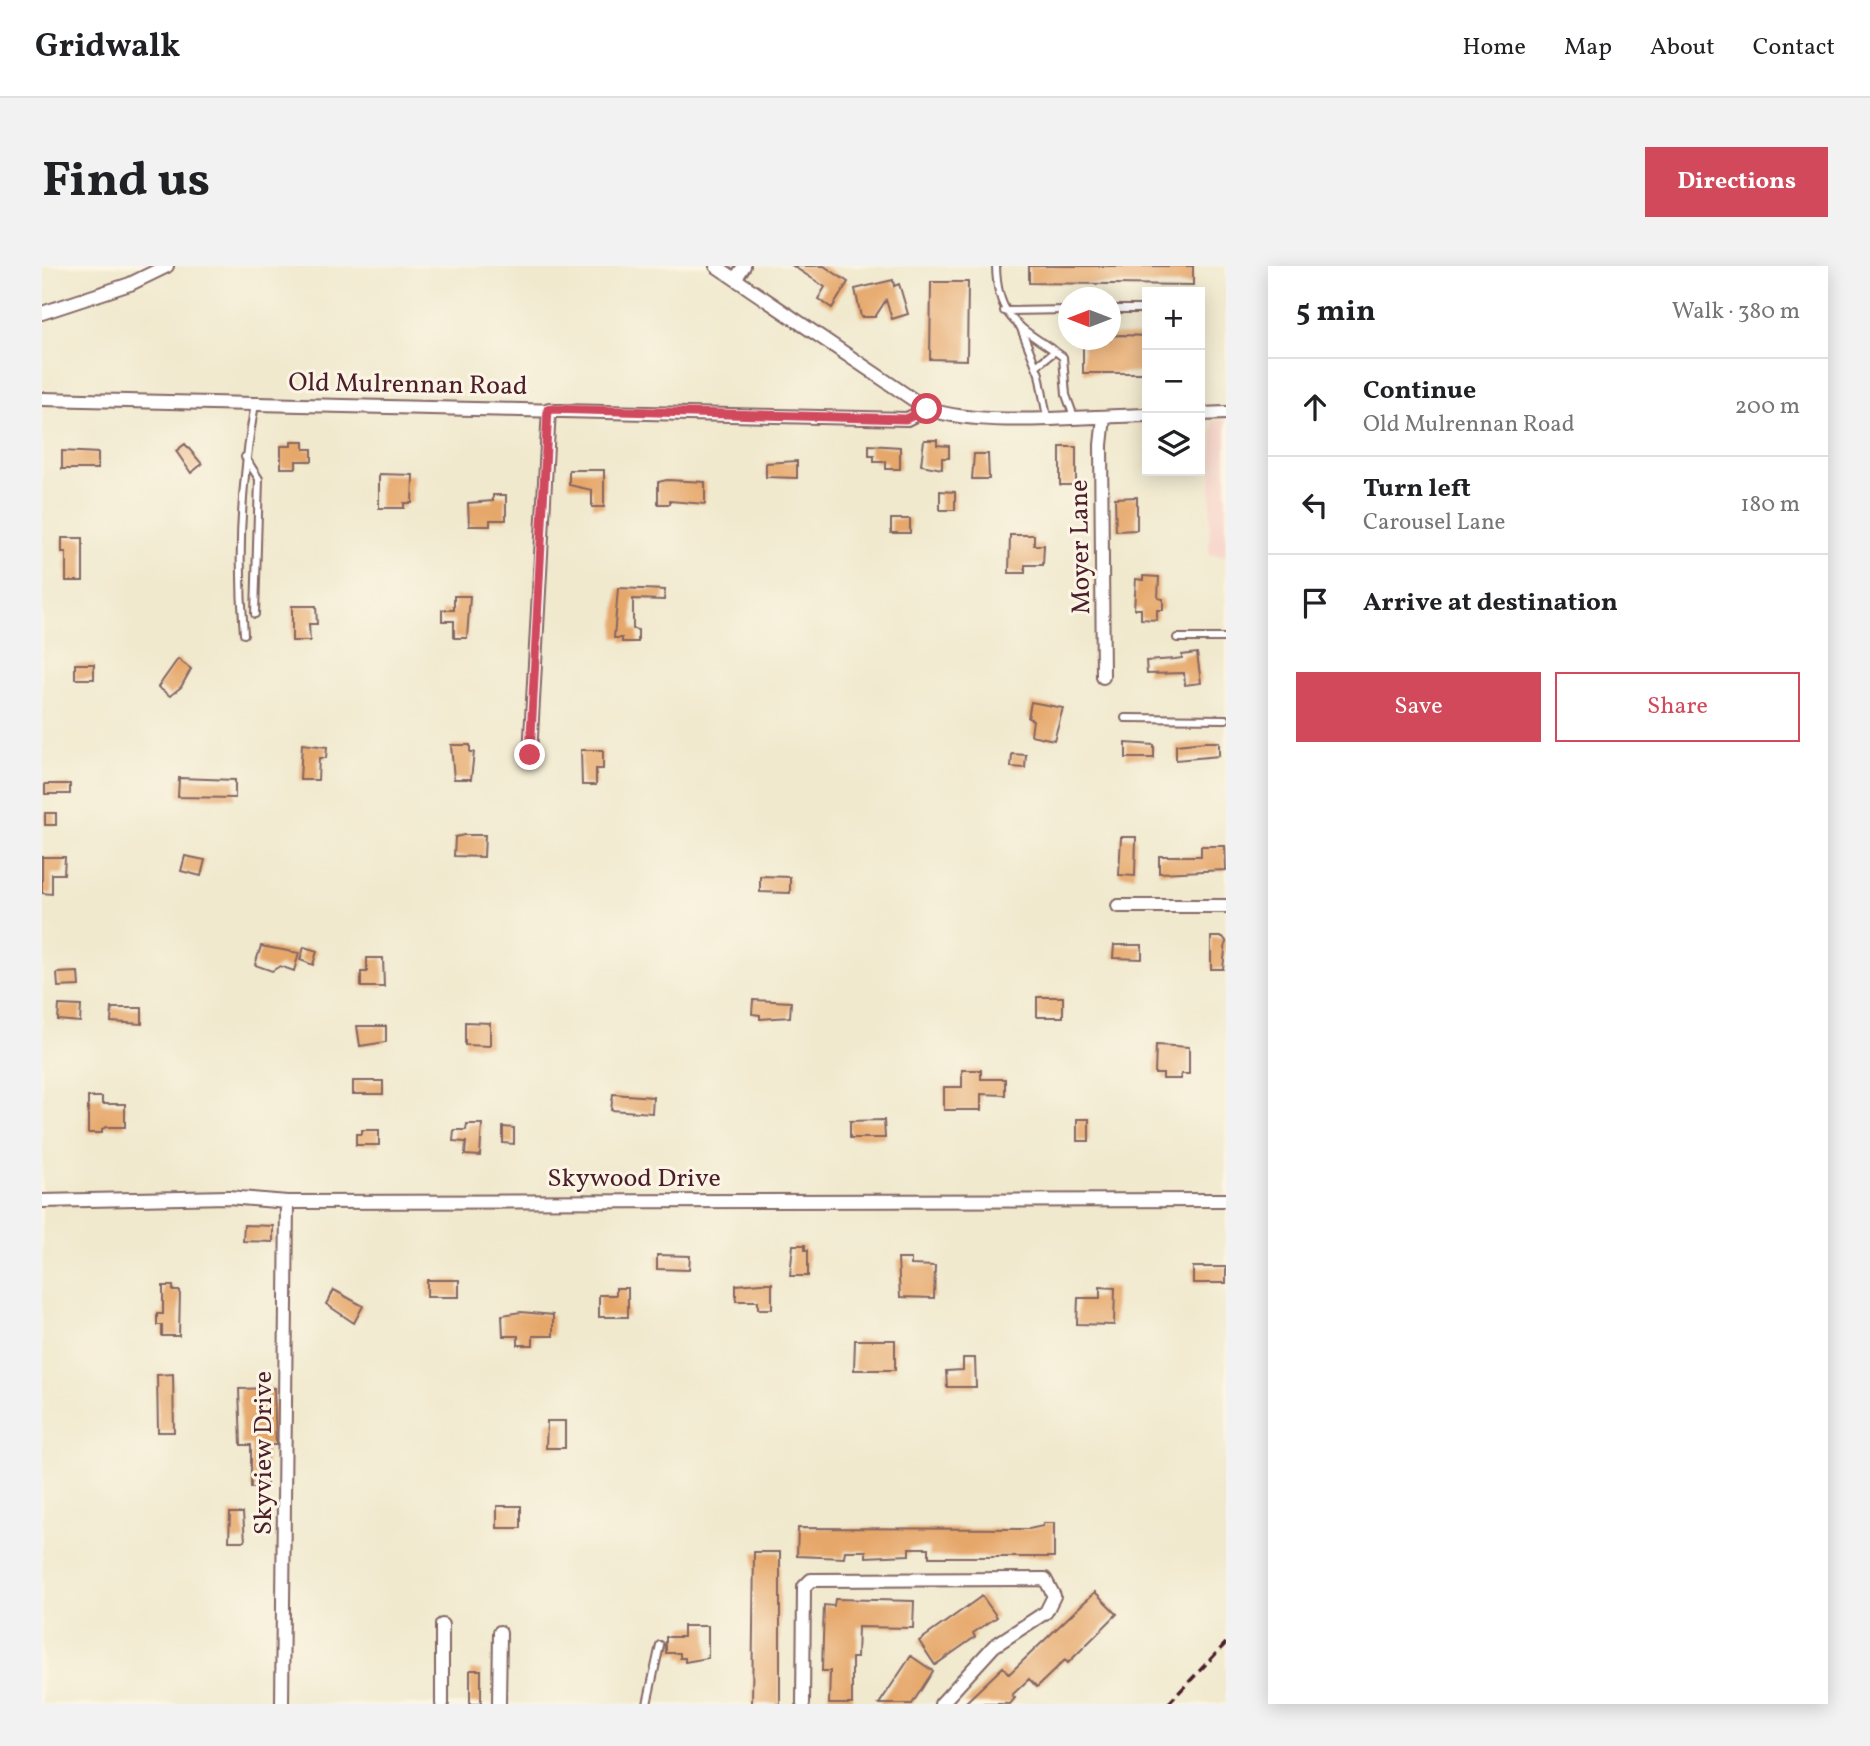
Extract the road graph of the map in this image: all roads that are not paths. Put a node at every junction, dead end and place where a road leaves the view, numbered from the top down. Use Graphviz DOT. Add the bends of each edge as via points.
graph roads {
  1 [pos="167,266"];
  2 [pos="716,266"];
  3 [pos="744,266"];
  4 [pos="996,266"];
  5 [pos="736,278"];
  6 [pos="1121,309"];
  7 [pos="1142,309"];
  8 [pos="1058,310"];
  9 [pos="1003,311"];
  10 [pos="42,313"];
  11 [pos="1019,325"];
  12 [pos="1055,351"];
  13 [pos="1036,366"];
  14 [pos="42,399"];
  15 [pos="255,402"];
  16 [pos="548,409"];
  17 [pos="927,409"];
  18 [pos="1226,413"];
  19 [pos="1205,414"];
  20 [pos="1142,415"];
  21 [pos="1047,417"];
  22 [pos="1074,417"];
  23 [pos="1104,417"];
  24 [pos="245,457"];
  25 [pos="255,614"];
  26 [pos="244,634"];
  27 [pos="1177,638"];
  28 [pos="1226,638"];
  29 [pos="1103,677"];
  30 [pos="1125,718"];
  31 [pos="1226,719"];
  32 [pos="530,755"];
  33 [pos="1118,906"];
  34 [pos="1226,906"];
  35 [pos="1226,1200"];
  36 [pos="42,1201"];
  37 [pos="287,1202"];
  38 [pos="442,1625"];
  39 [pos="500,1632"];
  40 [pos="660,1646"];
  41 [pos="282,1704"];
  42 [pos="442,1704"];
  43 [pos="499,1704"];
  44 [pos="647,1704"];
  45 [pos="803,1704"];
  46 [pos="941,1704"];
  1 -- 10 [label="street" via="130,284"];
  2 -- 5 [label="street"];
  3 -- 5 [label="street"];
  4 -- 9 [label="lane" via="996,289"];
  5 -- 17 [label="street"];
  6 -- 7 [label="lane"];
  8 -- 9 [label="lane"];
  9 -- 11 [label="lane"];
  11 -- 12 [label="lane"];
  11 -- 13 [label="lane"];
  12 -- 13 [label="lane"];
  12 -- 22 [label="lane" via="1063,357 1066,395"];
  13 -- 21 [label="lane"];
  14 -- 15 [label="street, Old Mulrennan Road"];
  15 -- 16 [label="street, Old Mulrennan Road"];
  15 -- 24 [label="lane"];
  16 -- 17 [label="street, Old Mulrennan Road" via="906,419"];
  16 -- 32 [label="street"];
  17 -- 21 [label="street, Old Mulrennan Road" via="958,417"];
  18 -- 19 [label="street"];
  20 -- 23 [label="street, Old Mulrennan Road"];
  21 -- 22 [label="street, Old Mulrennan Road"];
  22 -- 23 [label="street, Old Mulrennan Road"];
  23 -- 29 [label="street, Moyer Lane"];
  24 -- 25 [label="lane" via="259,479"];
  24 -- 26 [label="lane" via="240,560"];
  27 -- 28 [label="lane"];
  30 -- 31 [label="lane"];
  33 -- 34 [label="street"];
  35 -- 37 [label="street, Skywood Drive"];
  36 -- 37 [label="street, Skywood Drive" via="228,1197"];
  37 -- 41 [label="street, Skyview Drive"];
  38 -- 42 [label="street"];
  39 -- 43 [label="street"];
  40 -- 44 [label="lane"];
  45 -- 46 [label="street" via="804,1587 811,1580 1045,1579 1054,1597 1046,1612 994,1646"];
}
